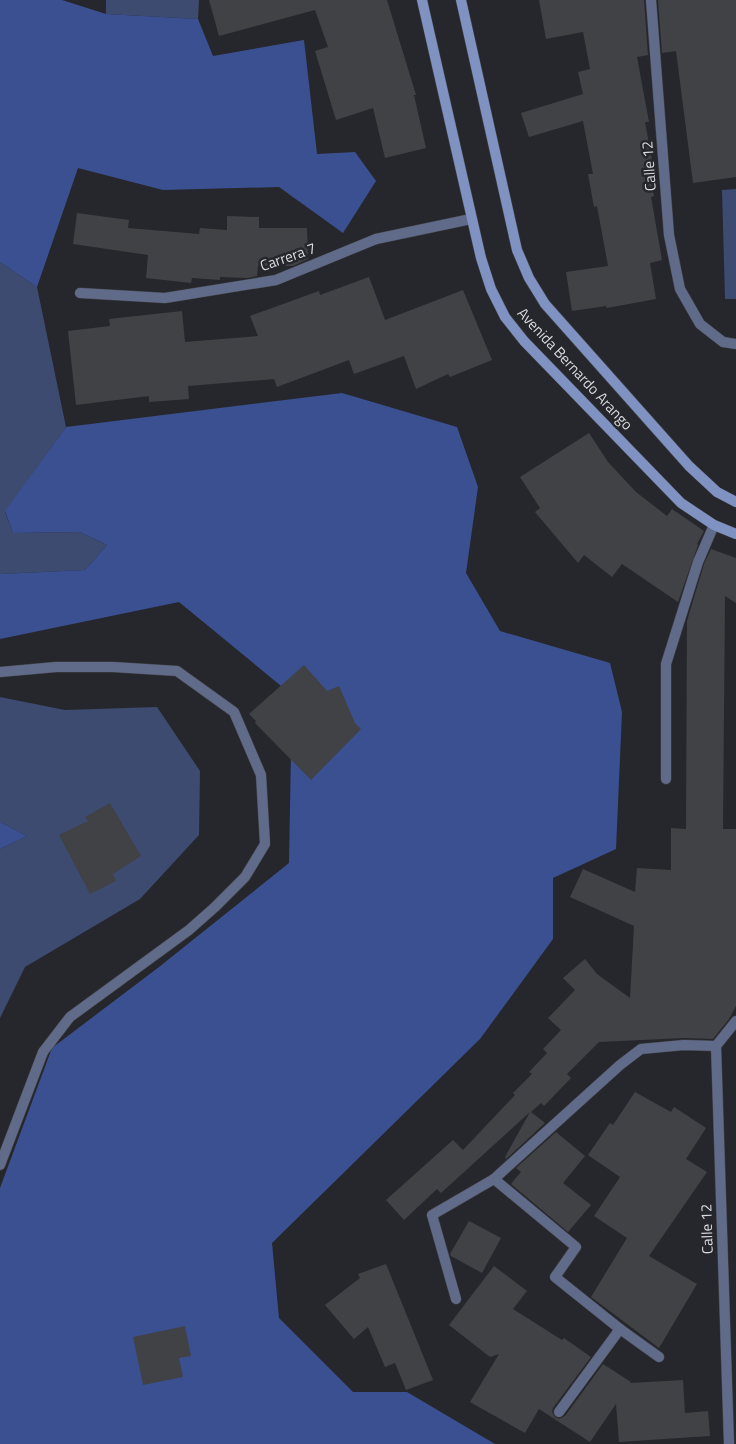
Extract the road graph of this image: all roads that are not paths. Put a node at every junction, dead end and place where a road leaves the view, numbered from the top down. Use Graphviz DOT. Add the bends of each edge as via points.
graph roads {
  1 [pos="422,0"];
  2 [pos="461,0"];
  3 [pos="651,0"];
  4 [pos="471,219"];
  5 [pos="80,293"];
  6 [pos="736,344"];
  7 [pos="736,502"];
  8 [pos="714,525"];
  9 [pos="736,534"];
  10 [pos="0,672"];
  11 [pos="666,779"];
  12 [pos="736,1021"];
  13 [pos="716,1046"];
  14 [pos="0,1166"];
  15 [pos="494,1179"];
  16 [pos="456,1299"];
  17 [pos="620,1329"];
  18 [pos="659,1357"];
  19 [pos="731,1373"];
  20 [pos="559,1412"];
  21 [pos="729,1444"];
  1 -- 4 [label="main road, Avenida Bernardo Arango"];
  2 -- 7 [label="main road, Avenida Bernardo Arango" via="517,250 529,278 545,304 689,466 716,492"];
  3 -- 6 [label="street, Calle 12" via="669,235 680,288 700,324 723,342"];
  4 -- 5 [label="street, Carrera 7" via="376,240 276,280 165,298"];
  4 -- 8 [label="main road, Avenida Bernardo Arango" via="491,289 505,316 524,341 681,503"];
  8 -- 9 [label="main road, Avenida Bernardo Arango"];
  8 -- 11 [label="street" via="698,562 666,664"];
  10 -- 14 [label="street" via="56,667 177,671 234,712 262,775 265,844 245,877 215,907 70,1017 43,1052"];
  12 -- 13 [label="street"];
  13 -- 15 [label="street" via="684,1044 641,1049"];
  13 -- 19 [label="street, Calle 12"];
  15 -- 16 [label="street" via="432,1215"];
  15 -- 17 [label="street" via="576,1247 555,1277"];
  17 -- 18 [label="street"];
  17 -- 20 [label="street"];
  19 -- 21 [label="street, Calle 12"];
}
